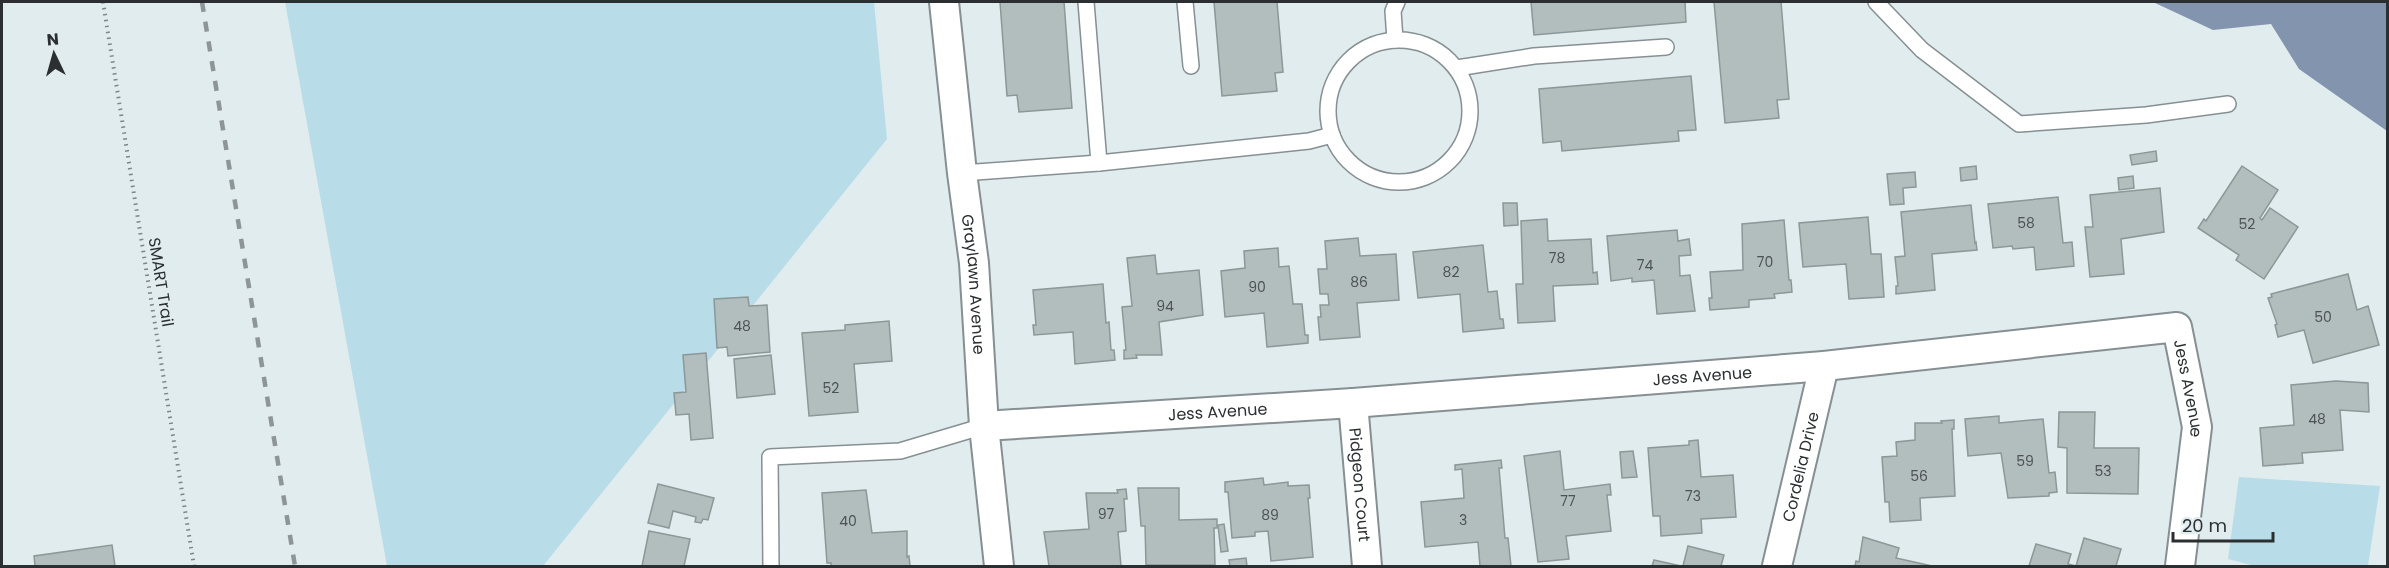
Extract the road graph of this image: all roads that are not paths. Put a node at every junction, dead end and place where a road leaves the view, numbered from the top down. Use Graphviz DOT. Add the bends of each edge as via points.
graph roads {
  1 [pos="944,2"];
  2 [pos="1086,2"];
  3 [pos="1185,2"];
  4 [pos="1396,2"];
  5 [pos="1876,2"];
  6 [pos="1395,40"];
  7 [pos="1666,47"];
  8 [pos="1191,66"];
  9 [pos="1456,68"];
  10 [pos="2228,104"];
  11 [pos="1332,135"];
  12 [pos="1099,163"];
  13 [pos="962,173"];
  14 [pos="1824,366"];
  15 [pos="1353,403"];
  16 [pos="984,426"];
  17 [pos="771,567"];
  18 [pos="999,567"];
  19 [pos="1367,567"];
  20 [pos="1777,567"];
  21 [pos="2180,567"];
  1 -- 13 [label="street, Graylawn Avenue"];
  2 -- 12 [label="lane"];
  3 -- 8 [label="lane"];
  4 -- 6 [label="lane" via="1392,11"];
  5 -- 10 [label="lane" via="1922,50 2019,124 2146,115"];
  6 -- 9 [label="lane" via="1430,46"];
  6 -- 11 [label="lane" via="1360,51 1335,80 1328,116"];
  7 -- 9 [label="lane" via="1534,56"];
  9 -- 11 [label="lane" via="1470,100 1470,120 1456,154 1442,168 1406,182 1369,176 1347,158"];
  11 -- 12 [label="lane" via="1309,141"];
  12 -- 13 [label="lane"];
  13 -- 16 [label="street, Graylawn Avenue" via="974,263"];
  14 -- 15 [label="street, Jess Avenue"];
  14 -- 20 [label="street, Cordelia Drive"];
  14 -- 21 [label="street, Jess Avenue" via="2177,327 2197,427"];
  15 -- 16 [label="street, Jess Avenue"];
  15 -- 19 [label="street, Pidgeon Court"];
  16 -- 17 [label="lane" via="900,451 770,458"];
  16 -- 18 [label="street, Graylawn Avenue"];
}
